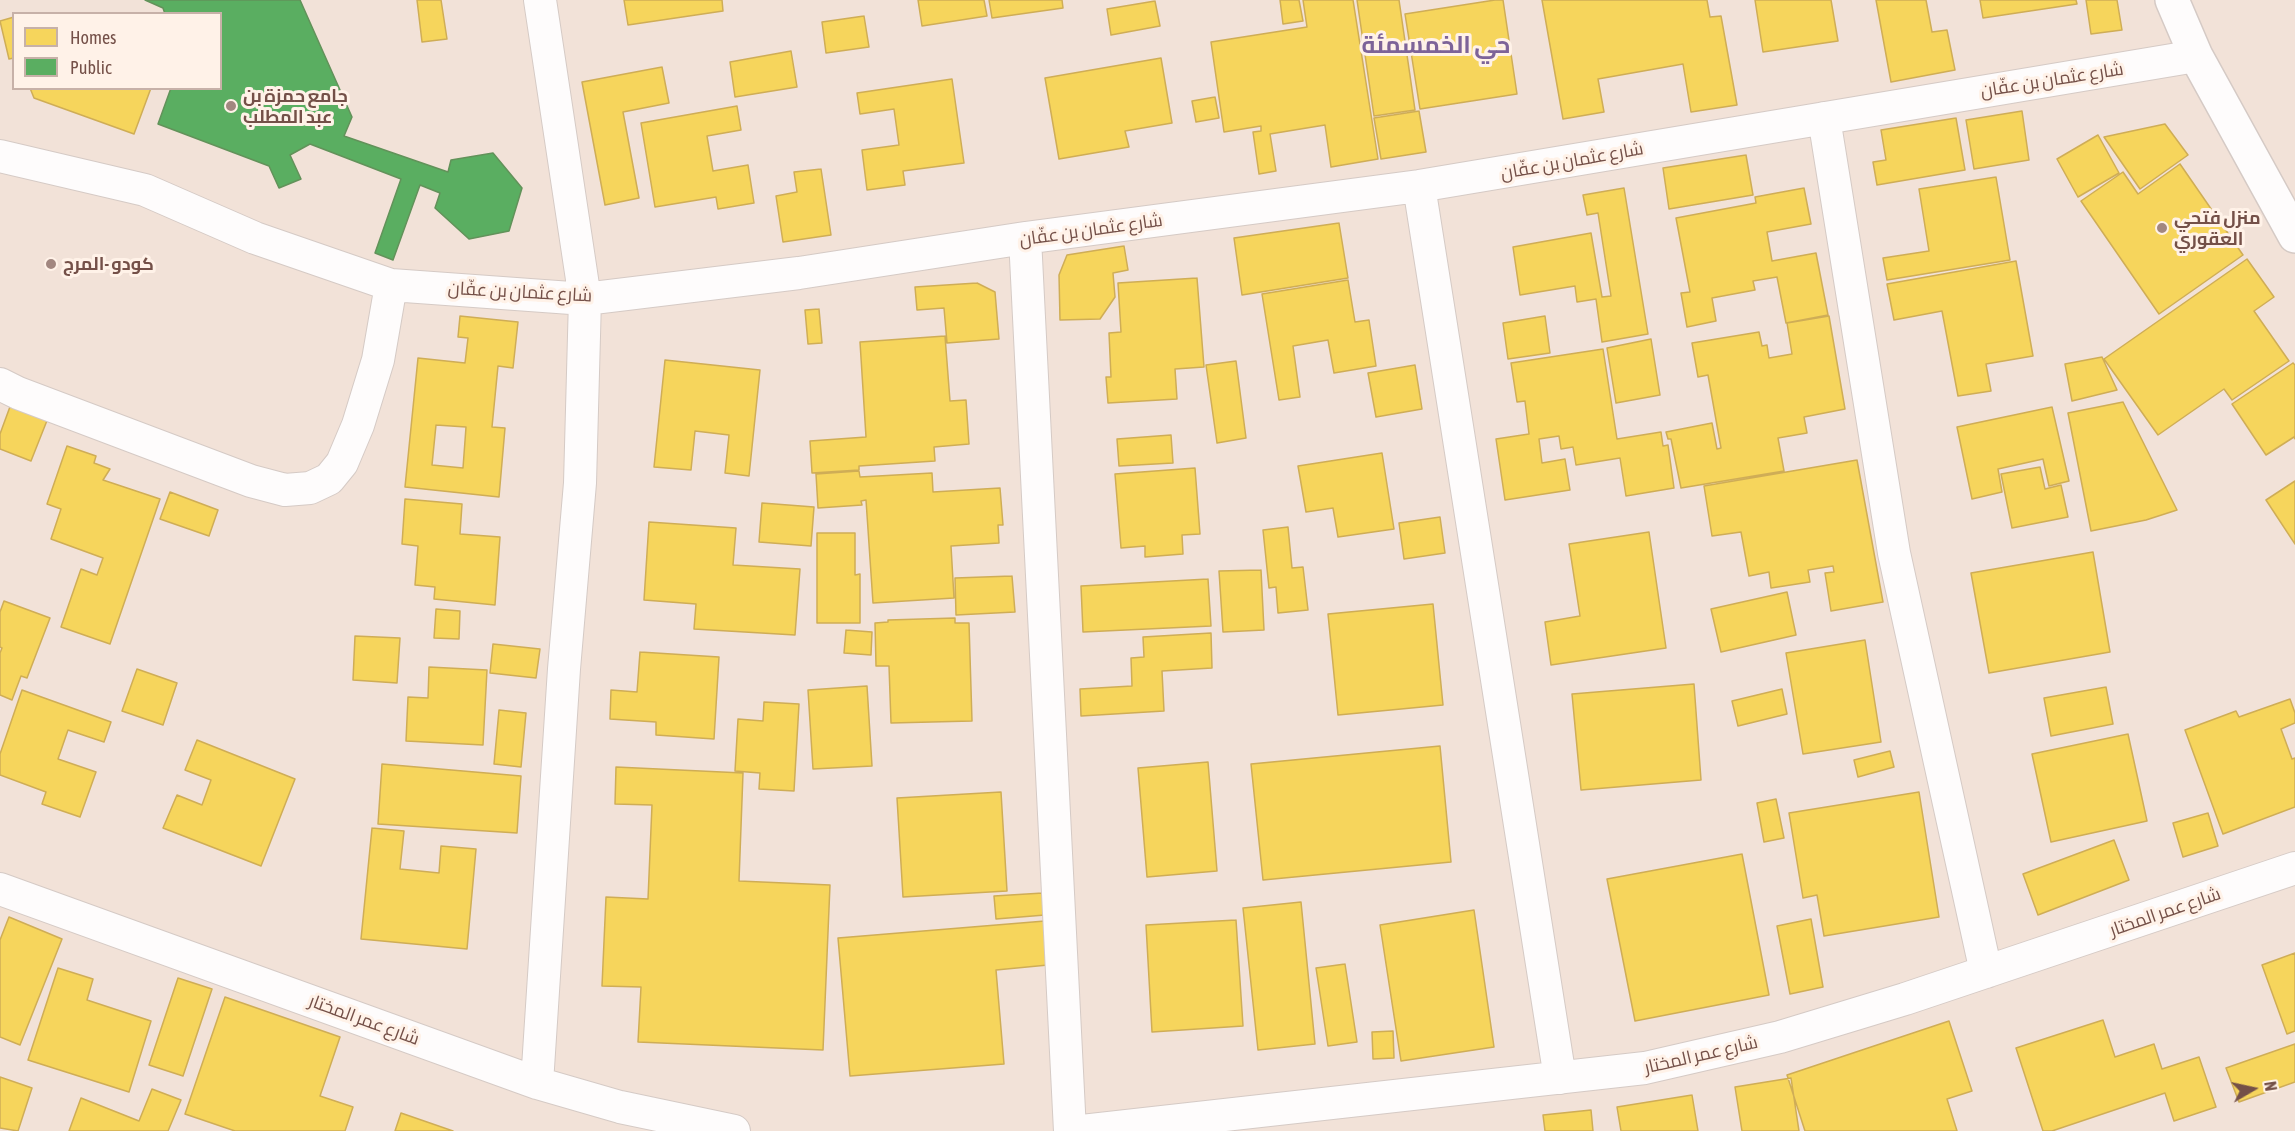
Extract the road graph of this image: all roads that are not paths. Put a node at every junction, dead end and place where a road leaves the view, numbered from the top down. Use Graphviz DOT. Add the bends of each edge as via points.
graph roads {
  1 [pos="540,0"];
  2 [pos="2172,0"];
  3 [pos="2196,56"];
  4 [pos="1824,118"];
  5 [pos="0,156"];
  6 [pos="1419,186"];
  7 [pos="2295,236"];
  8 [pos="1025,238"];
  9 [pos="391,285"];
  10 [pos="585,299"];
  11 [pos="0,384"];
  12 [pos="2295,868"];
  13 [pos="0,889"];
  14 [pos="1986,972"];
  15 [pos="1560,1078"];
  16 [pos="537,1083"];
  17 [pos="734,1131"];
  18 [pos="1070,1131"];
  19 [pos="1082,1131"];
  1 -- 10 [label="street"];
  2 -- 3 [label="street"];
  3 -- 4 [label="street, شارع عثمان بن عفّان"];
  3 -- 7 [label="street"];
  4 -- 6 [label="street, شارع عثمان بن عفّان"];
  4 -- 14 [label="street" via="1894,553"];
  5 -- 9 [label="street, شارع عثمان بن عفّان" via="144,190 255,238"];
  6 -- 8 [label="street, شارع عثمان بن عفّان"];
  6 -- 15 [label="street"];
  8 -- 10 [label="street, شارع عثمان بن عفّان" via="799,273"];
  8 -- 18 [label="street"];
  9 -- 10 [label="street, شارع عثمان بن عفّان"];
  9 -- 11 [label="street" via="378,360 358,425 342,463 329,479 310,488 285,490 251,482"];
  10 -- 16 [label="street" via="580,483"];
  12 -- 14 [label="street, شارع عمر المختار"];
  13 -- 16 [label="street, شارع عمر المختار"];
  14 -- 15 [label="street, شارع عمر المختار" via="1780,1037 1645,1068"];
  15 -- 19 [label="street, شارع عمر المختار"];
  16 -- 17 [label="street, شارع عمر المختار" via="620,1107"];
}
